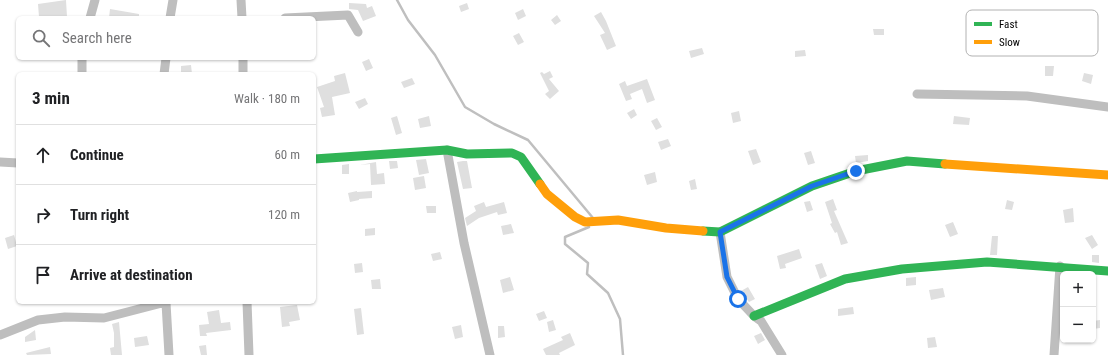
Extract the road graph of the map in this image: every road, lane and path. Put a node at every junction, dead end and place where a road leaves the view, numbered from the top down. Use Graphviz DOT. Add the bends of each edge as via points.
graph roads {
  1 [pos="95,0"];
  2 [pos="173,0"];
  3 [pos="241,0"];
  4 [pos="91,16"];
  5 [pos="170,16"];
  6 [pos="242,16"];
  7 [pos="316,17"];
  8 [pos="358,32"];
  9 [pos="82,60"];
  10 [pos="166,60"];
  11 [pos="243,60"];
  12 [pos="82,72"];
  13 [pos="164,72"];
  14 [pos="243,72"];
  15 [pos="917,94"];
  16 [pos="1108,107"];
  17 [pos="447,150"];
  18 [pos="316,159"];
  19 [pos="0,162"];
  20 [pos="16,163"];
  21 [pos="1108,174"];
  22 [pos="720,232"];
  23 [pos="1060,266"];
  24 [pos="1108,271"];
  25 [pos="162,304"];
  26 [pos="166,304"];
  27 [pos="247,304"];
  28 [pos="754,316"];
  29 [pos="0,335"];
  30 [pos="169,355"];
  31 [pos="249,355"];
  32 [pos="490,355"];
  33 [pos="782,355"];
  34 [pos="1054,355"];
  1 -- 4 [label="street"];
  2 -- 5 [label="street"];
  3 -- 6 [label="street"];
  7 -- 8 [label="street" via="348,15"];
  9 -- 12 [label="street"];
  10 -- 13 [label="street"];
  11 -- 14 [label="street"];
  15 -- 16 [label="street" via="1028,96"];
  17 -- 18 [label="street"];
  17 -- 22 [label="street" via="467,154 512,153 521,157 547,194 585,222 618,220 666,228"];
  17 -- 32 [label="street" via="464,243"];
  19 -- 20 [label="street"];
  21 -- 22 [label="street" via="907,161 856,171 812,186"];
  22 -- 28 [label="street" via="727,277 738,299"];
  23 -- 24 [label="street"];
  23 -- 28 [label="street" via="987,262 895,270 845,279"];
  23 -- 34 [label="street"];
  25 -- 29 [label="street" via="104,318 65,316 38,320"];
  26 -- 30 [label="street"];
  27 -- 31 [label="street"];
  28 -- 33 [label="street" via="761,321"];
}
